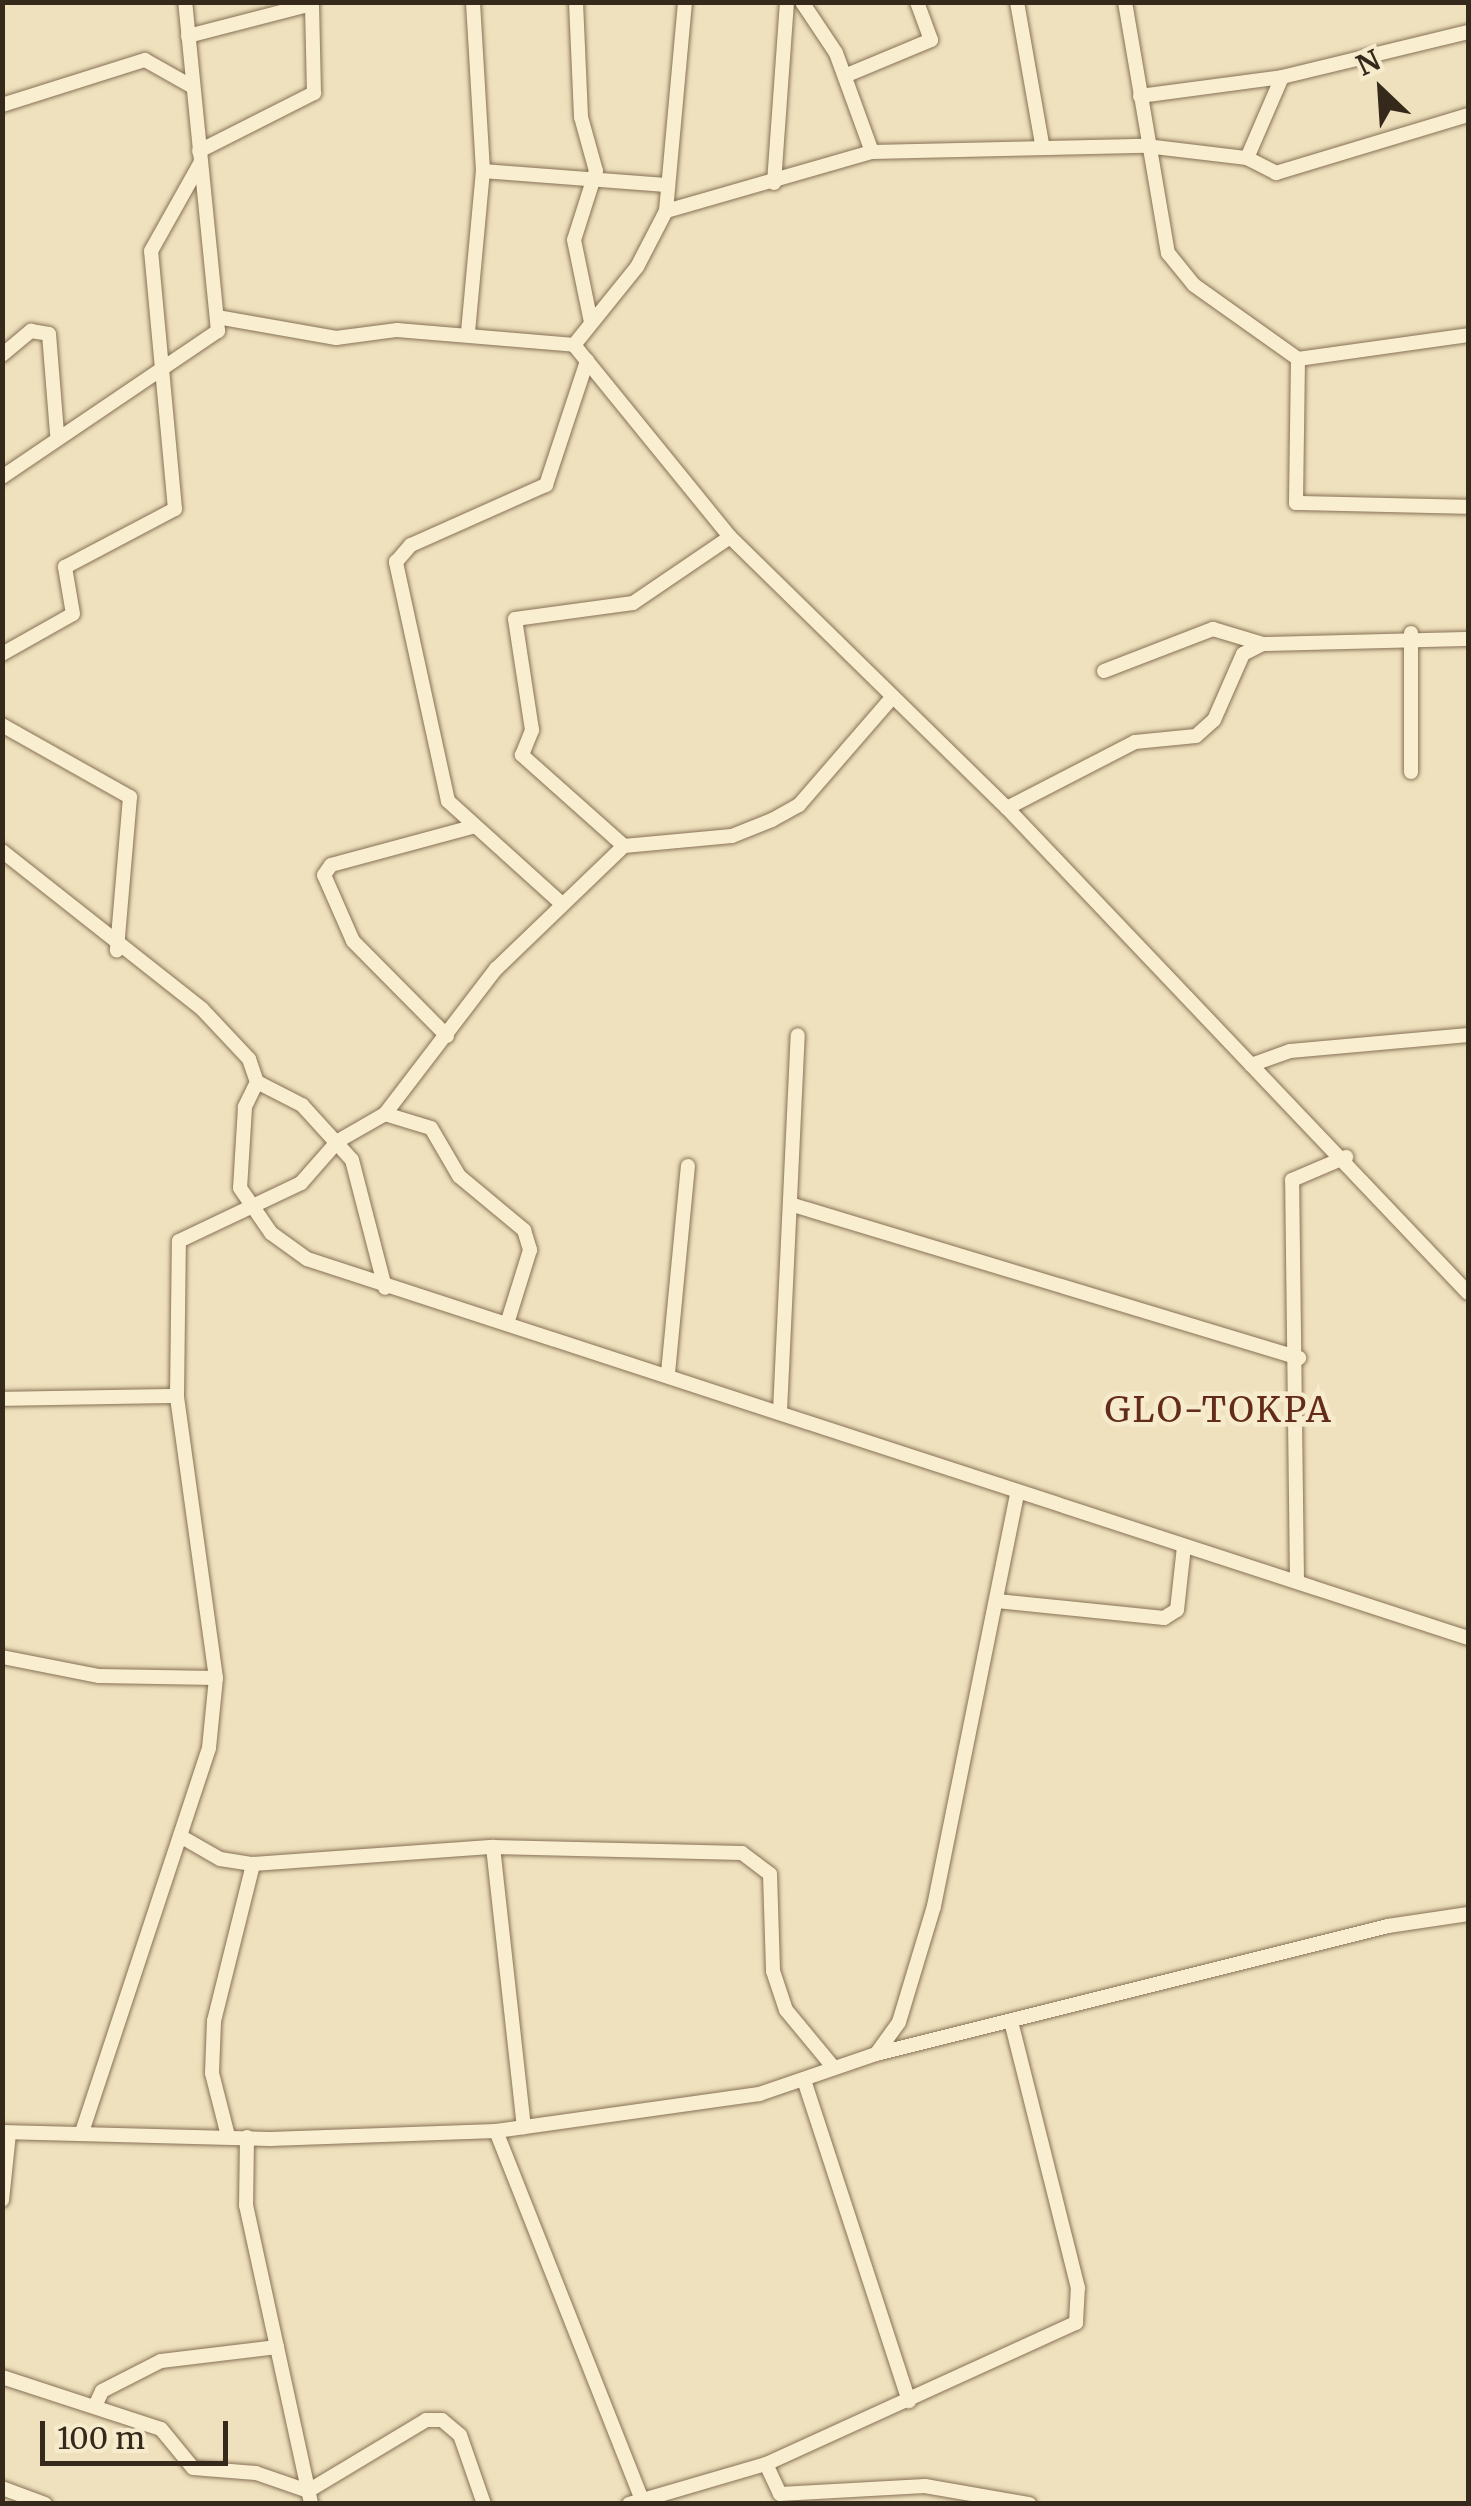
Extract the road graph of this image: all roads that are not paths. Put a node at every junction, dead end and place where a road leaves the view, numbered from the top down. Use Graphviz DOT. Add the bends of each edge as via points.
graph roads {
  1 [pos="185,2"];
  2 [pos="473,2"];
  3 [pos="576,2"];
  4 [pos="685,2"];
  5 [pos="788,2"];
  6 [pos="802,2"];
  7 [pos="917,2"];
  8 [pos="1017,2"];
  9 [pos="1124,2"];
  10 [pos="312,3"];
  11 [pos="1468,32"];
  12 [pos="188,36"];
  13 [pos="847,75"];
  14 [pos="1282,77"];
  15 [pos="193,86"];
  16 [pos="1140,96"];
  17 [pos="2,105"];
  18 [pos="1468,115"];
  19 [pos="1042,144"];
  20 [pos="1146,146"];
  21 [pos="872,152"];
  22 [pos="200,157"];
  23 [pos="1246,158"];
  24 [pos="483,171"];
  25 [pos="774,183"];
  26 [pos="593,185"];
  27 [pos="665,185"];
  28 [pos="666,211"];
  29 [pos="217,317"];
  30 [pos="591,322"];
  31 [pos="468,332"];
  32 [pos="1468,336"];
  33 [pos="574,344"];
  34 [pos="2,356"];
  35 [pos="1298,359"];
  36 [pos="587,361"];
  37 [pos="165,364"];
  38 [pos="57,434"];
  39 [pos="2,478"];
  40 [pos="1468,506"];
  41 [pos="730,537"];
  42 [pos="1410,634"];
  43 [pos="1468,639"];
  44 [pos="1264,644"];
  45 [pos="2,654"];
  46 [pos="1104,671"];
  47 [pos="890,700"];
  48 [pos="2,725"];
  49 [pos="1410,772"];
  50 [pos="1006,808"];
  51 [pos="472,828"];
  52 [pos="624,846"];
  53 [pos="2,851"];
  54 [pos="562,904"];
  55 [pos="117,950"];
  56 [pos="798,1034"];
  57 [pos="447,1036"];
  58 [pos="1468,1036"];
  59 [pos="1252,1064"];
  60 [pos="257,1082"];
  61 [pos="384,1114"];
  62 [pos="338,1141"];
  63 [pos="1346,1158"];
  64 [pos="688,1166"];
  65 [pos="790,1204"];
  66 [pos="250,1208"];
  67 [pos="386,1288"];
  68 [pos="1468,1293"];
  69 [pos="507,1324"];
  70 [pos="1299,1358"];
  71 [pos="668,1373"];
  72 [pos="177,1396"];
  73 [pos="2,1400"];
  74 [pos="780,1412"];
  75 [pos="1017,1496"];
  76 [pos="1184,1546"];
  77 [pos="1297,1580"];
  78 [pos="997,1601"];
  79 [pos="1468,1638"];
  80 [pos="2,1656"];
  81 [pos="216,1678"];
  82 [pos="180,1836"];
  83 [pos="493,1848"];
  84 [pos="253,1864"];
  85 [pos="1468,1914"];
  86 [pos="1012,2025"];
  87 [pos="876,2054"];
  88 [pos="834,2068"];
  89 [pos="804,2080"];
  90 [pos="524,2127"];
  91 [pos="496,2131"];
  92 [pos="6,2132"];
  93 [pos="82,2132"];
  94 [pos="228,2136"];
  95 [pos="247,2137"];
  96 [pos="2,2200"];
  97 [pos="278,2347"];
  98 [pos="2,2378"];
  99 [pos="909,2401"];
  100 [pos="96,2404"];
  101 [pos="766,2464"];
  102 [pos="2,2488"];
  103 [pos="309,2497"];
  104 [pos="635,2500"];
  105 [pos="819,2500"];
  106 [pos="45,2504"];
  107 [pos="484,2504"];
  108 [pos="1030,2504"];
  1 -- 12 [label="street"];
  2 -- 24 [label="street"];
  3 -- 26 [label="street"];
  4 -- 27 [label="street"];
  5 -- 25 [label="street"];
  6 -- 13 [label="street"];
  7 -- 13 [label="street" via="931,40"];
  8 -- 19 [label="street"];
  9 -- 16 [label="street"];
  10 -- 12 [label="street"];
  10 -- 22 [label="street" via="314,93"];
  11 -- 14 [label="street"];
  12 -- 15 [label="street"];
  13 -- 21 [label="street"];
  14 -- 16 [label="street"];
  14 -- 23 [label="street"];
  15 -- 17 [label="street" via="145,60"];
  15 -- 22 [label="street"];
  16 -- 20 [label="street"];
  18 -- 23 [label="street" via="1276,173"];
  19 -- 20 [label="street"];
  19 -- 21 [label="street"];
  20 -- 23 [label="street"];
  20 -- 35 [label="street" via="1175,266 1277,353"];
  21 -- 25 [label="street"];
  22 -- 29 [label="street"];
  22 -- 37 [label="street" via="151,251 151,319"];
  24 -- 26 [label="street"];
  24 -- 31 [label="street"];
  25 -- 28 [label="street"];
  26 -- 27 [label="street"];
  26 -- 30 [label="street" via="574,240"];
  27 -- 28 [label="street"];
  28 -- 30 [label="street"];
  29 -- 31 [label="street" via="336,338"];
  29 -- 37 [label="street" via="211,340"];
  30 -- 33 [label="street"];
  31 -- 33 [label="street"];
  32 -- 35 [label="street"];
  33 -- 36 [label="street"];
  34 -- 38 [label="street" via="32,332 49,334"];
  35 -- 40 [label="street" via="1296,503"];
  36 -- 41 [label="street"];
  36 -- 51 [label="street" via="546,485 411,545 396,562 442,782"];
  37 -- 38 [label="street"];
  37 -- 45 [label="street" via="175,509 65,567 73,614"];
  38 -- 39 [label="street"];
  41 -- 47 [label="street"];
  41 -- 52 [label="street" via="633,604 514,622 532,730 522,756"];
  42 -- 43 [label="street"];
  42 -- 44 [label="street"];
  42 -- 49 [label="street"];
  44 -- 46 [label="street" via="1213,629"];
  44 -- 50 [label="street" via="1243,654 1210,727 1196,736 1134,742"];
  47 -- 50 [label="street"];
  47 -- 52 [label="street" via="786,812 732,836"];
  48 -- 55 [label="street" via="130,797"];
  50 -- 59 [label="street"];
  51 -- 54 [label="street"];
  51 -- 57 [label="street" via="331,865 324,875 353,940"];
  52 -- 54 [label="street"];
  53 -- 55 [label="street"];
  54 -- 57 [label="street"];
  55 -- 60 [label="street" via="202,1009 249,1059"];
  56 -- 65 [label="street"];
  57 -- 61 [label="street"];
  58 -- 59 [label="street" via="1290,1051"];
  59 -- 63 [label="street"];
  60 -- 62 [label="street" via="302,1106"];
  60 -- 66 [label="street" via="236,1160"];
  61 -- 62 [label="street"];
  61 -- 69 [label="street" via="431,1128 459,1176 524,1230 530,1250"];
  62 -- 66 [label="street" via="301,1183"];
  62 -- 67 [label="street" via="362,1180"];
  63 -- 68 [label="street"];
  63 -- 70 [label="street" via="1292,1180"];
  64 -- 71 [label="street"];
  65 -- 70 [label="street"];
  65 -- 74 [label="street"];
  66 -- 67 [label="street" via="307,1259"];
  66 -- 72 [label="street" via="194,1231 174,1253"];
  67 -- 69 [label="street"];
  69 -- 71 [label="street"];
  70 -- 77 [label="street"];
  71 -- 74 [label="street"];
  72 -- 73 [label="street"];
  72 -- 81 [label="street"];
  74 -- 75 [label="street"];
  75 -- 76 [label="street"];
  75 -- 78 [label="street"];
  76 -- 77 [label="street"];
  76 -- 78 [label="street" via="1177,1610 1164,1618"];
  77 -- 79 [label="street"];
  78 -- 87 [label="street" via="934,1906 898,2022"];
  80 -- 81 [label="street" via="99,1676"];
  81 -- 82 [label="street" via="209,1748"];
  82 -- 84 [label="street" via="208,1855"];
  82 -- 93 [label="street"];
  83 -- 84 [label="street"];
  83 -- 88 [label="street" via="742,1853 761,1862 786,2010"];
  83 -- 90 [label="street"];
  84 -- 94 [label="street" via="214,2021 212,2073"];
  85 -- 86 [label="street" via="1331,1939"];
  86 -- 87 [label="street"];
  86 -- 99 [label="street" via="1080,2312 1065,2333"];
  87 -- 88 [label="street"];
  88 -- 89 [label="street"];
  89 -- 90 [label="street"];
  89 -- 99 [label="street"];
  90 -- 91 [label="street"];
  91 -- 95 [label="street"];
  91 -- 104 [label="street"];
  92 -- 93 [label="street"];
  92 -- 96 [label="street"];
  93 -- 94 [label="street"];
  94 -- 95 [label="street"];
  95 -- 97 [label="street" via="246,2206"];
  97 -- 100 [label="street" via="161,2362 102,2391"];
  97 -- 103 [label="street"];
  98 -- 100 [label="street"];
  99 -- 101 [label="street"];
  100 -- 103 [label="street" via="162,2429 193,2468 256,2473"];
  101 -- 104 [label="street"];
  101 -- 105 [label="street" via="780,2494"];
  102 -- 106 [label="street"];
  103 -- 107 [label="street" via="426,2420 442,2420 460,2435"];
  105 -- 108 [label="street" via="925,2486"];
}
